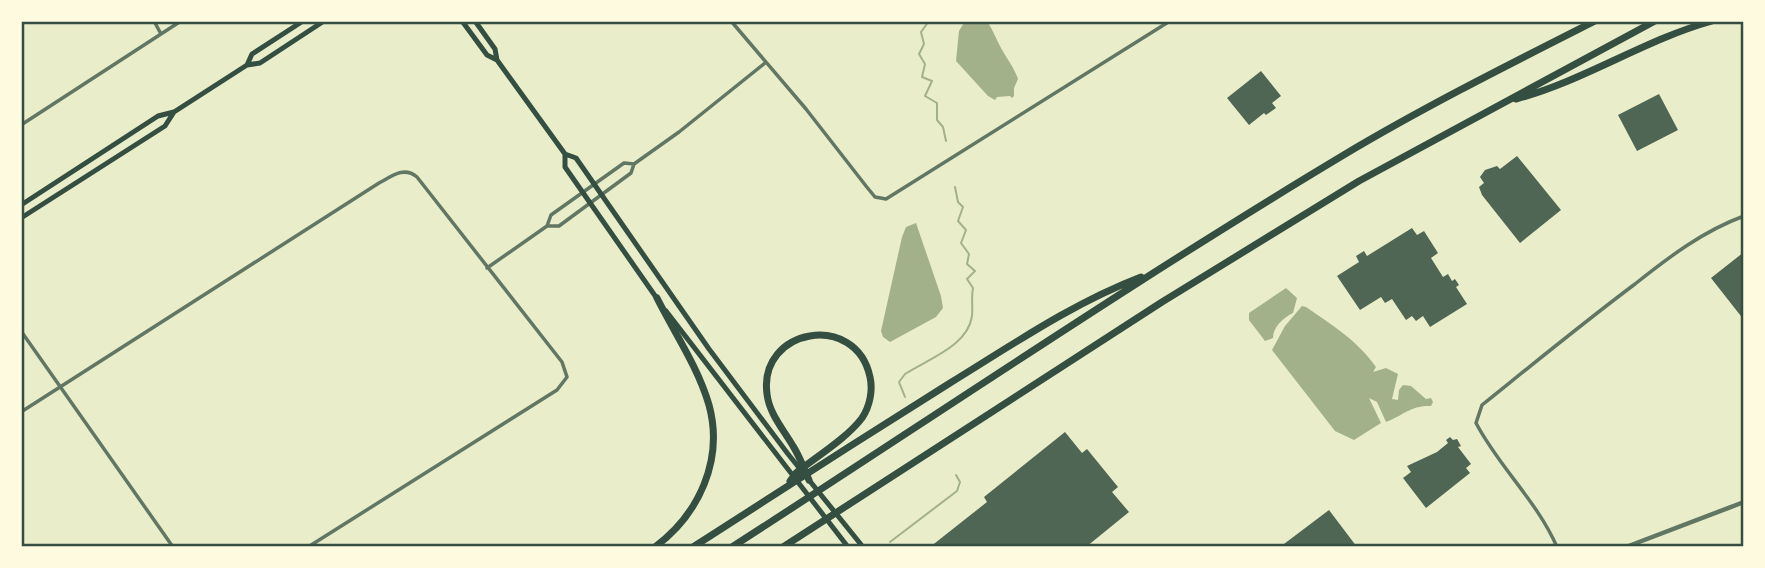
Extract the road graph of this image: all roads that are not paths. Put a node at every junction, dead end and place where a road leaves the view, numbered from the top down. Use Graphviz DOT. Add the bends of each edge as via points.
graph roads {
  1 [pos="154,21"];
  2 [pos="181,21"];
  3 [pos="303,21"];
  4 [pos="324,21"];
  5 [pos="462,21"];
  6 [pos="475,21"];
  7 [pos="731,21"];
  8 [pos="1170,21"];
  9 [pos="1595,21"];
  10 [pos="1655,21"];
  11 [pos="1712,21"];
  12 [pos="161,34"];
  13 [pos="497,60"];
  14 [pos="765,63"];
  15 [pos="247,65"];
  16 [pos="1505,102"];
  17 [pos="174,112"];
  18 [pos="21,125"];
  19 [pos="565,154"];
  20 [pos="634,163"];
  21 [pos="594,184"];
  22 [pos="582,193"];
  23 [pos="601,194"];
  24 [pos="589,203"];
  25 [pos="21,205"];
  26 [pos="1744,216"];
  27 [pos="21,218"];
  28 [pos="547,226"];
  29 [pos="487,268"];
  30 [pos="1154,272"];
  31 [pos="657,298"];
  32 [pos="21,331"];
  33 [pos="60,387"];
  34 [pos="21,412"];
  35 [pos="809,480"];
  36 [pos="787,486"];
  37 [pos="1744,502"];
  38 [pos="173,547"];
  39 [pos="308,547"];
  40 [pos="655,547"];
  41 [pos="693,547"];
  42 [pos="732,547"];
  43 [pos="783,547"];
  44 [pos="848,547"];
  45 [pos="863,547"];
  46 [pos="1557,547"];
  47 [pos="1626,547"];
  1 -- 12 [label="street"];
  2 -- 12 [label="street"];
  3 -- 15 [label="main road" via="252,54"];
  4 -- 15 [label="main road" via="260,63"];
  5 -- 13 [label="main road" via="487,55"];
  6 -- 13 [label="main road" via="495,49"];
  7 -- 14 [label="street"];
  8 -- 14 [label="street" via="886,199 875,197"];
  9 -- 30 [label="highway" via="1420,111"];
  10 -- 16 [label="highway"];
  11 -- 16 [label="highway" via="1540,93"];
  12 -- 18 [label="street"];
  13 -- 19 [label="main road"];
  14 -- 20 [label="street"];
  15 -- 17 [label="main road"];
  16 -- 43 [label="highway" via="1359,181 1234,258"];
  17 -- 25 [label="main road" via="158,116"];
  17 -- 27 [label="main road" via="165,126"];
  19 -- 21 [label="main road" via="576,158"];
  19 -- 22 [label="main road" via="565,167"];
  20 -- 21 [label="street" via="624,163"];
  20 -- 23 [label="street" via="631,173"];
  21 -- 22 [label="street"];
  21 -- 23 [label="main road"];
  22 -- 24 [label="main road"];
  22 -- 28 [label="street" via="551,215"];
  23 -- 24 [label="street"];
  23 -- 35 [label="main road" via="709,349"];
  24 -- 28 [label="street" via="559,226"];
  24 -- 31 [label="main road"];
  26 -- 46 [label="street" via="1716,226 1675,254 1482,405 1476,423 1530,498"];
  28 -- 29 [label="street"];
  29 -- 33 [label="street" via="417,177 403,171"];
  29 -- 39 [label="street" via="562,362 567,377 564,383"];
  30 -- 36 [label="highway" via="1104,292 1043,326"];
  30 -- 42 [label="highway"];
  31 -- 40 [label="highway" via="703,388 713,426 712,454 700,497 677,528"];
  31 -- 44 [label="main road"];
  32 -- 33 [label="street"];
  33 -- 34 [label="street"];
  33 -- 38 [label="street"];
  35 -- 36 [label="highway" via="795,448 771,411 766,375 783,348 794,340 824,334 854,347 869,370 872,384 866,409 850,429 796,473"];
  35 -- 45 [label="main road"];
  36 -- 41 [label="highway"];
  37 -- 47 [label="street"];
}
